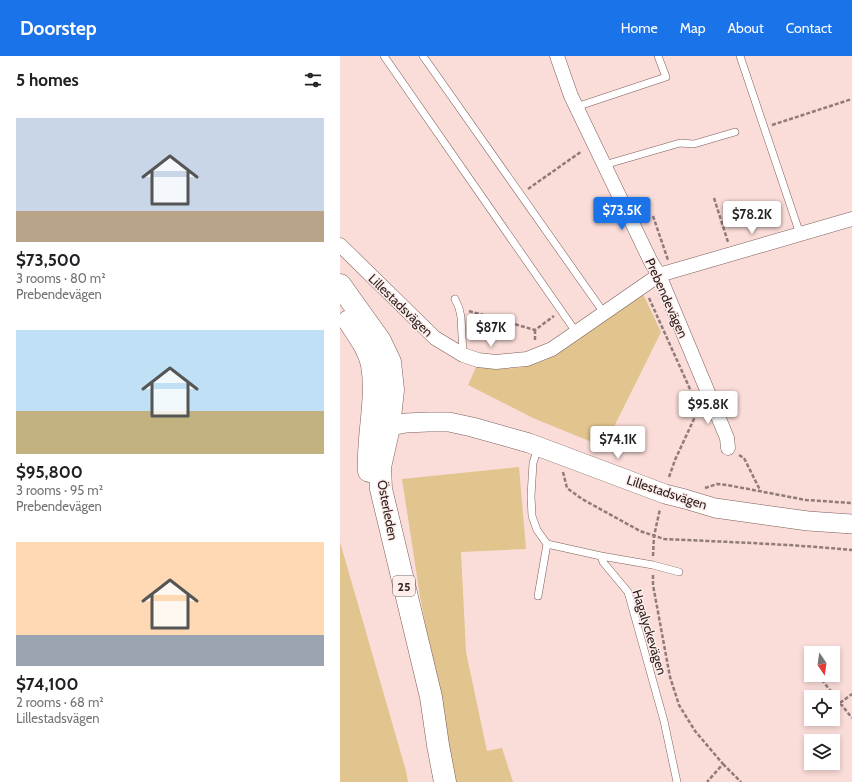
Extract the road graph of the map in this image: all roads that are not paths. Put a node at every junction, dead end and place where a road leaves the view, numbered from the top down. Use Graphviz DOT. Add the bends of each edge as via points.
graph roads {
  1 [pos="384,56"];
  2 [pos="424,56"];
  3 [pos="557,56"];
  4 [pos="658,56"];
  5 [pos="740,56"];
  6 [pos="576,107"];
  7 [pos="735,132"];
  8 [pos="604,165"];
  9 [pos="852,219"];
  10 [pos="800,234"];
  11 [pos="340,245"];
  12 [pos="665,273"];
  13 [pos="340,285"];
  14 [pos="455,298"];
  15 [pos="340,308"];
  16 [pos="604,313"];
  17 [pos="576,332"];
  18 [pos="463,355"];
  19 [pos="380,429"];
  20 [pos="538,446"];
  21 [pos="728,448"];
  22 [pos="852,524"];
  23 [pos="547,544"];
  24 [pos="602,556"];
  25 [pos="679,572"];
  26 [pos="538,596"];
  27 [pos="445,782"];
  28 [pos="677,782"];
  1 -- 17 [label="lane"];
  2 -- 16 [label="lane"];
  3 -- 6 [label="street, Prebendevägen"];
  4 -- 6 [label="lane" via="666,77"];
  5 -- 10 [label="lane"];
  6 -- 8 [label="street, Prebendevägen"];
  7 -- 8 [label="lane" via="694,144 680,143"];
  8 -- 12 [label="street, Prebendevägen" via="651,262"];
  9 -- 10 [label="street, Lillestadsvägen"];
  10 -- 12 [label="street, Lillestadsvägen"];
  11 -- 18 [label="street, Lillestadsvägen" via="436,338"];
  12 -- 16 [label="street, Lillestadsvägen"];
  12 -- 21 [label="street, Prebendevägen" via="727,438"];
  13 -- 19 [label="highway, Österleden / 25" via="380,341 390,362 393,390"];
  14 -- 18 [label="lane" via="459,308"];
  15 -- 19 [label="highway, Österleden / 25" via="364,344 372,365"];
  16 -- 17 [label="street, Lillestadsvägen"];
  17 -- 18 [label="street, Lillestadsvägen" via="552,349 527,359 496,362"];
  19 -- 20 [label="main road, Lillestadsvägen" via="414,423 449,422"];
  19 -- 27 [label="highway, Österleden / 25" via="381,489 431,697"];
  20 -- 22 [label="main road, Lillestadsvägen" via="665,494 715,508 808,521"];
  20 -- 23 [label="lane" via="533,463 532,516 537,530"];
  23 -- 24 [label="lane"];
  23 -- 26 [label="lane"];
  24 -- 25 [label="lane"];
  24 -- 28 [label="lane, Hagalyckevägen" via="603,562 628,592 664,721"];
}
